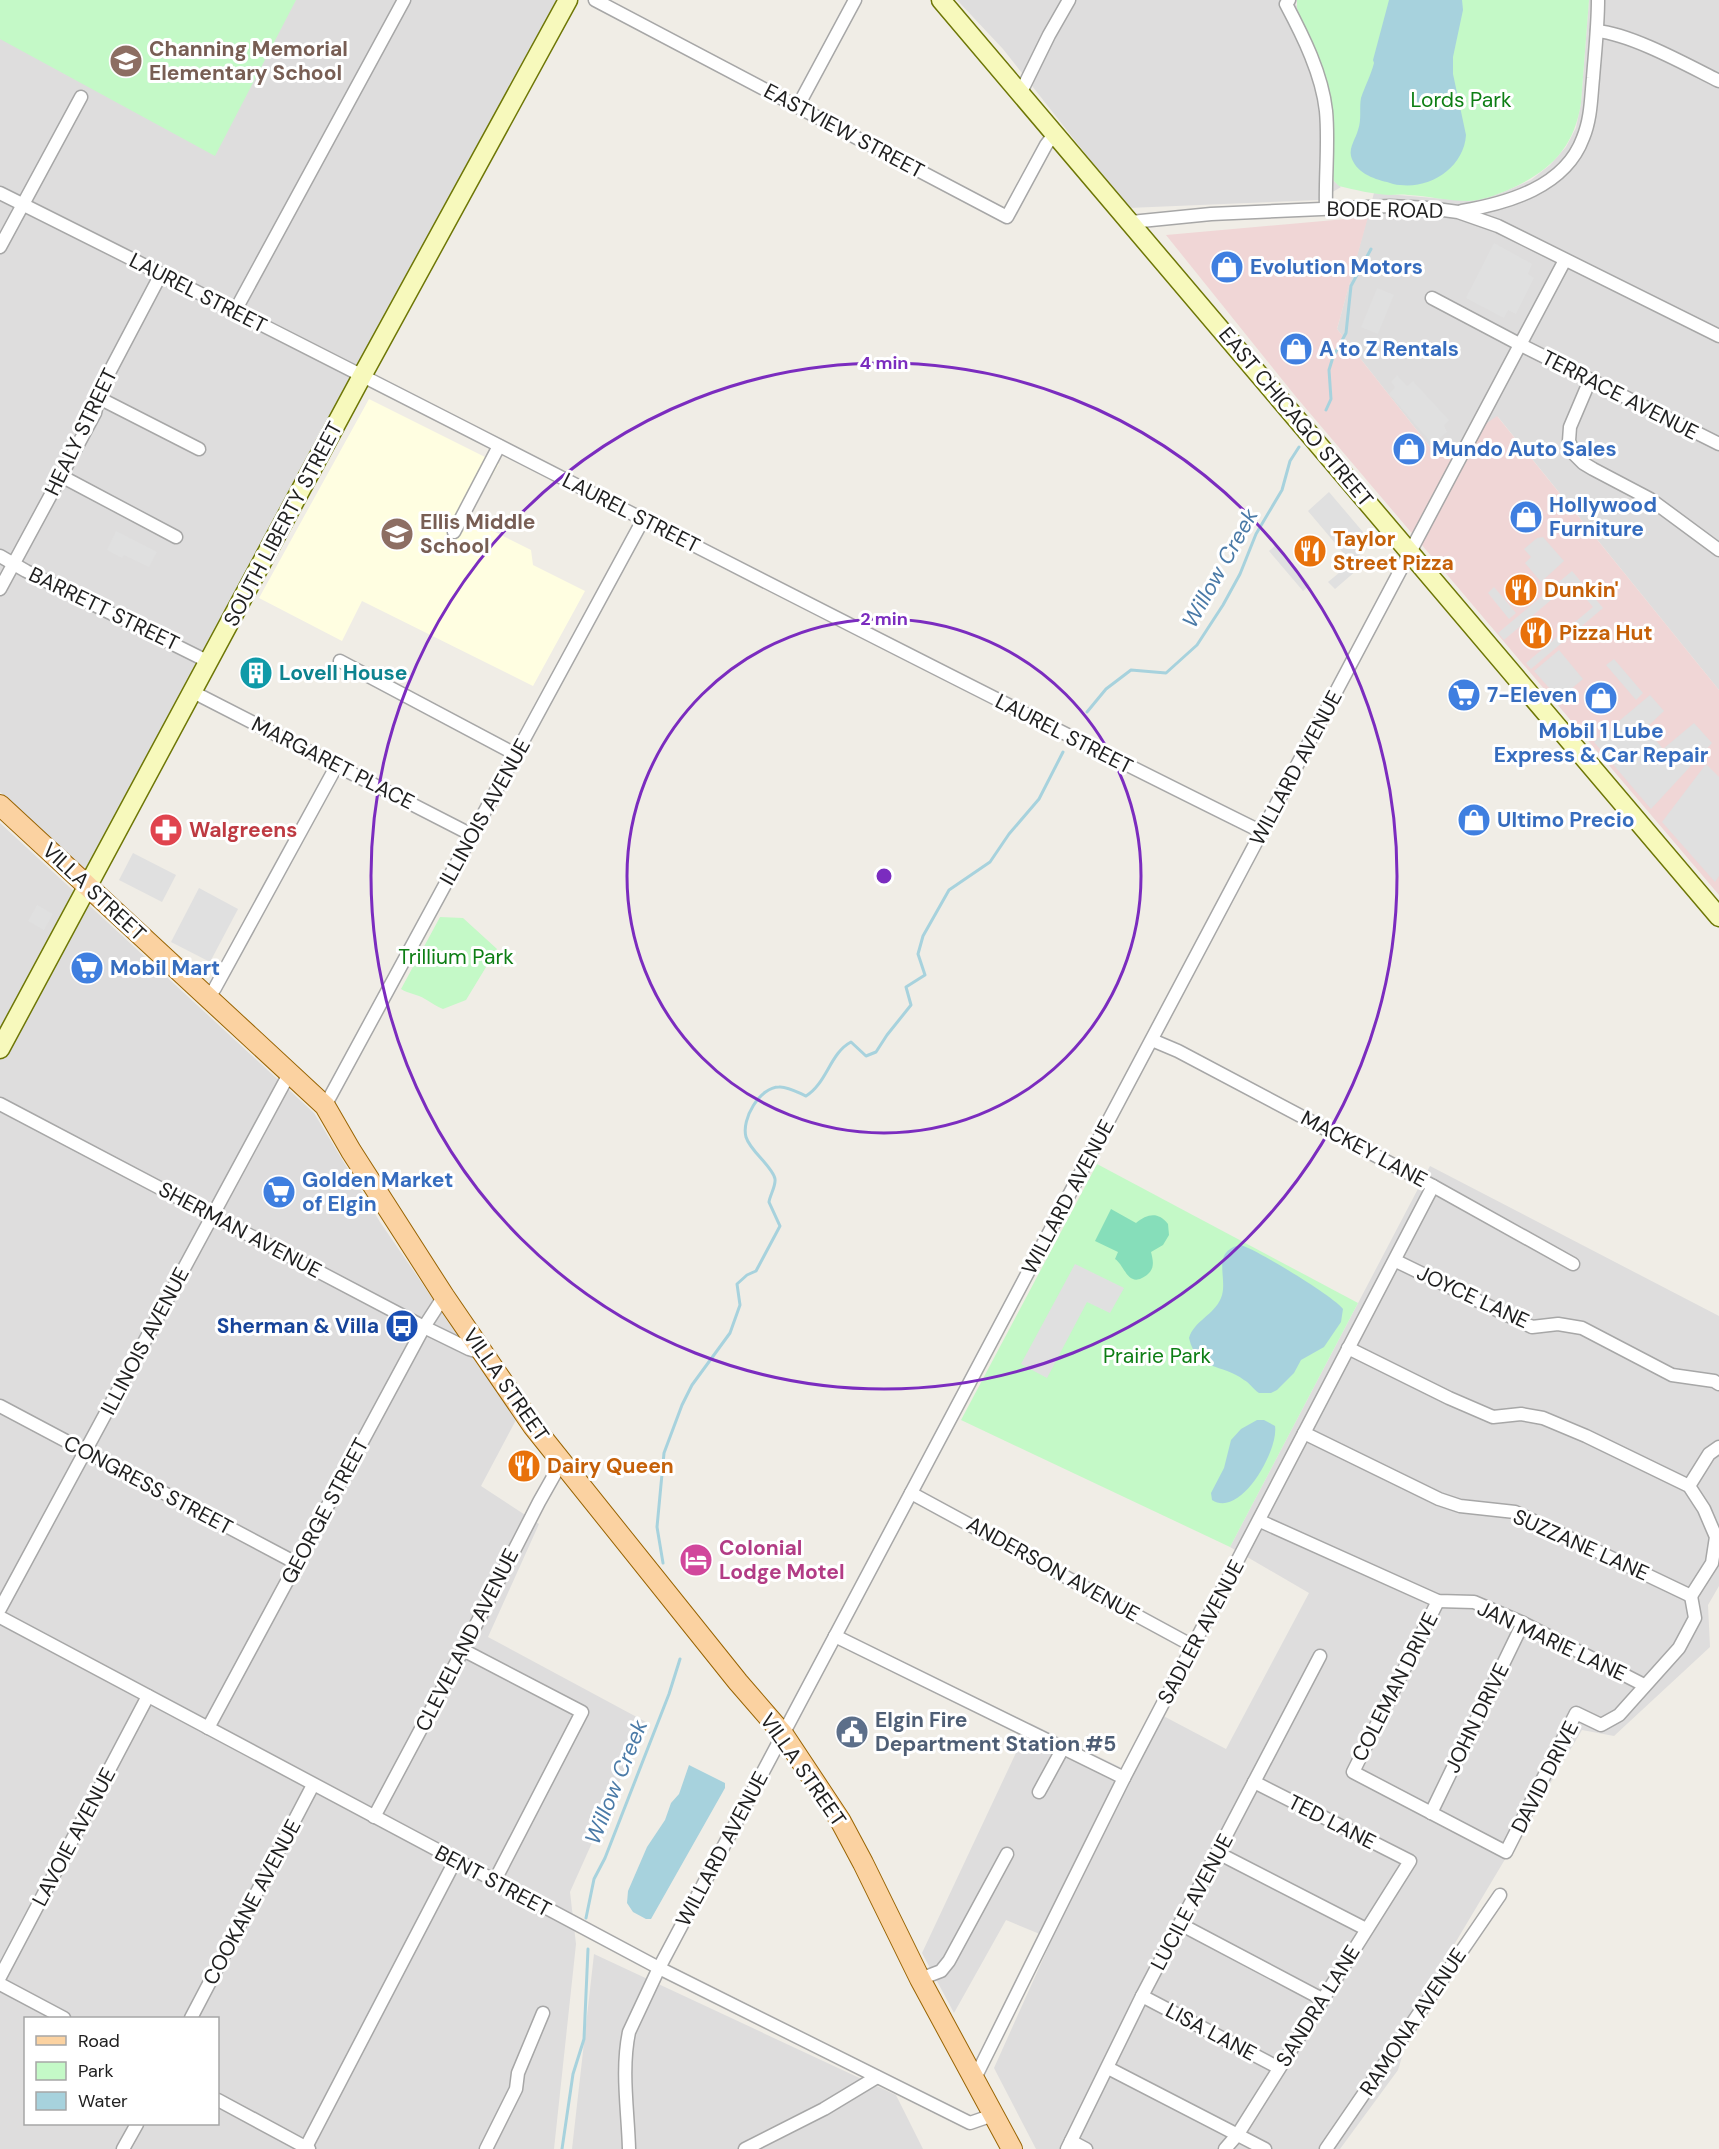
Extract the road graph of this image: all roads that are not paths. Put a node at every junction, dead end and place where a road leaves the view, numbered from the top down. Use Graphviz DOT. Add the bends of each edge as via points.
graph roads {
  1 [pos="404,0"];
  2 [pos="568,0"];
  3 [pos="595,0"];
  4 [pos="855,0"];
  5 [pos="942,0"];
  6 [pos="1069,0"];
  7 [pos="1598,0"];
  8 [pos="1285,1"];
  9 [pos="1596,31"];
  10 [pos="1719,81"];
  11 [pos="1021,92"];
  12 [pos="81,97"];
  13 [pos="798,106"];
  14 [pos="1055,133"];
  15 [pos="0,193"];
  16 [pos="23,204"];
  17 [pos="1326,208"];
  18 [pos="1458,212"];
  19 [pos="1131,222"];
  20 [pos="0,247"];
  21 [pos="1565,261"];
  22 [pos="161,274"];
  23 [pos="1432,298"];
  24 [pos="235,311"];
  25 [pos="1719,336"];
  26 [pos="1521,345"];
  27 [pos="362,376"];
  28 [pos="1590,380"];
  29 [pos="99,399"];
  30 [pos="1719,444"];
  31 [pos="499,446"];
  32 [pos="199,449"];
  33 [pos="61,476"];
  34 [pos="644,518"];
  35 [pos="454,532"];
  36 [pos="176,537"];
  37 [pos="1719,550"];
  38 [pos="1410,553"];
  39 [pos="0,556"];
  40 [pos="13,564"];
  41 [pos="0,589"];
  42 [pos="340,661"];
  43 [pos="209,662"];
  44 [pos="193,692"];
  45 [pos="517,754"];
  46 [pos="337,765"];
  47 [pos="0,806"];
  48 [pos="1262,832"];
  49 [pos="472,835"];
  50 [pos="88,886"];
  51 [pos="1719,917"];
  52 [pos="208,998"];
  53 [pos="1152,1040"];
  54 [pos="0,1049"];
  55 [pos="289,1074"];
  56 [pos="0,1104"];
  57 [pos="325,1106"];
  58 [pos="1433,1186"];
  59 [pos="213,1215"];
  60 [pos="1396,1261"];
  61 [pos="1573,1264"];
  62 [pos="444,1296"];
  63 [pos="424,1327"];
  64 [pos="1348,1348"];
  65 [pos="482,1353"];
  66 [pos="1719,1384"];
  67 [pos="0,1406"];
  68 [pos="1305,1433"];
  69 [pos="1719,1447"];
  70 [pos="85,1452"];
  71 [pos="561,1463"];
  72 [pos="1689,1486"];
  73 [pos="911,1493"];
  74 [pos="1260,1521"];
  75 [pos="296,1563"];
  76 [pos="1692,1596"];
  77 [pos="1438,1601"];
  78 [pos="0,1609"];
  79 [pos="0,1617"];
  80 [pos="1523,1623"];
  81 [pos="835,1636"];
  82 [pos="1193,1646"];
  83 [pos="463,1650"];
  84 [pos="1320,1656"];
  85 [pos="1644,1685"];
  86 [pos="148,1696"];
  87 [pos="208,1728"];
  88 [pos="783,1734"];
  89 [pos="1063,1748"];
  90 [pos="1124,1778"];
  91 [pos="1254,1782"];
  92 [pos="313,1785"];
  93 [pos="1039,1792"];
  94 [pos="1431,1813"];
  95 [pos="374,1817"];
  96 [pos="1218,1853"];
  97 [pos="1007,1854"];
  98 [pos="455,1861"];
  99 [pos="1410,1861"];
  100 [pos="494,1882"];
  101 [pos="1500,1895"];
  102 [pos="1180,1924"];
  103 [pos="1365,1929"];
  104 [pos="659,1968"];
  105 [pos="0,1977"];
  106 [pos="920,1979"];
  107 [pos="0,1984"];
  108 [pos="1142,1996"];
  109 [pos="1322,1999"];
  110 [pos="543,2013"];
  111 [pos="60,2017"];
  112 [pos="193,2017"];
  113 [pos="1108,2068"];
  114 [pos="1279,2068"];
  115 [pos="878,2078"];
  116 [pos="974,2080"];
  117 [pos="219,2101"];
  118 [pos="993,2115"];
  119 [pos="136,2125"];
  120 [pos="1238,2134"];
  121 [pos="1069,2145"];
  122 [pos="306,2148"];
  123 [pos="123,2149"];
  124 [pos="486,2149"];
  125 [pos="629,2149"];
  126 [pos="745,2149"];
  127 [pos="1012,2149"];
  128 [pos="1086,2149"];
  129 [pos="1225,2149"];
  130 [pos="1265,2149"];
  131 [pos="1326,2149"];
  1 -- 24 [label="street"];
  2 -- 27 [label="main road, SOUTH LIBERTY STREET"];
  3 -- 13 [label="street, EASTVIEW STREET"];
  4 -- 13 [label="street"];
  5 -- 11 [label="main road, EAST CHICAGO STREET"];
  6 -- 11 [label="street"];
  7 -- 9 [label="street"];
  8 -- 17 [label="street" via="1324,101"];
  9 -- 10 [label="street" via="1631,40"];
  9 -- 18 [label="street" via="1589,113 1574,154 1551,178 1527,193"];
  11 -- 14 [label="main road, EAST CHICAGO STREET"];
  12 -- 16 [label="street"];
  13 -- 14 [label="street, EASTVIEW STREET" via="1007,217"];
  14 -- 19 [label="main road, EAST CHICAGO STREET"];
  15 -- 16 [label="street, LAUREL STREET"];
  16 -- 20 [label="street"];
  16 -- 22 [label="street, LAUREL STREET"];
  17 -- 18 [label="street, BODE ROAD" via="1416,207"];
  17 -- 19 [label="street, BODE ROAD"];
  18 -- 21 [label="street, BODE ROAD" via="1486,221"];
  19 -- 38 [label="main road, EAST CHICAGO STREET"];
  21 -- 25 [label="street, BODE ROAD"];
  21 -- 26 [label="street, WILLARD AVENUE"];
  22 -- 24 [label="street, LAUREL STREET"];
  22 -- 29 [label="street, HEALY STREET" via="101,388"];
  23 -- 26 [label="street, TERRACE AVENUE"];
  24 -- 27 [label="street, LAUREL STREET"];
  26 -- 28 [label="street, TERRACE AVENUE"];
  26 -- 38 [label="street, WILLARD AVENUE"];
  27 -- 31 [label="street, LAUREL STREET"];
  27 -- 43 [label="main road, SOUTH LIBERTY STREET"];
  28 -- 30 [label="street, TERRACE AVENUE"];
  28 -- 37 [label="street" via="1570,423 1569,441 1574,454 1593,469 1650,499"];
  29 -- 32 [label="street"];
  29 -- 33 [label="street, HEALY STREET"];
  31 -- 34 [label="street, LAUREL STREET"];
  31 -- 35 [label="street"];
  33 -- 36 [label="street"];
  33 -- 40 [label="street, HEALY STREET"];
  34 -- 45 [label="street, ILLINOIS AVENUE"];
  34 -- 48 [label="street, LAUREL STREET"];
  38 -- 48 [label="street, WILLARD AVENUE"];
  38 -- 51 [label="main road, EAST CHICAGO STREET"];
  39 -- 40 [label="street, BARRETT STREET"];
  40 -- 41 [label="street, HEALY STREET"];
  40 -- 43 [label="street, BARRETT STREET"];
  42 -- 45 [label="street"];
  43 -- 44 [label="main road, SOUTH LIBERTY STREET"];
  44 -- 46 [label="street, MARGARET PLACE"];
  44 -- 50 [label="main road, SOUTH LIBERTY STREET"];
  45 -- 49 [label="street, ILLINOIS AVENUE"];
  46 -- 49 [label="street, MARGARET PLACE"];
  46 -- 52 [label="street"];
  47 -- 50 [label="main road, VILLA STREET"];
  48 -- 53 [label="street, WILLARD AVENUE"];
  49 -- 57 [label="street, ILLINOIS AVENUE"];
  50 -- 52 [label="main road, VILLA STREET"];
  50 -- 54 [label="main road, SOUTH LIBERTY STREET"];
  52 -- 55 [label="main road, VILLA STREET"];
  53 -- 58 [label="street, MACKEY LANE"];
  53 -- 73 [label="street, WILLARD AVENUE"];
  55 -- 57 [label="main road, VILLA STREET"];
  55 -- 59 [label="street, ILLINOIS AVENUE"];
  56 -- 59 [label="street, SHERMAN AVENUE"];
  57 -- 62 [label="main road, VILLA STREET"];
  58 -- 60 [label="street, SADLER AVENUE"];
  58 -- 61 [label="street, MACKEY LANE"];
  59 -- 63 [label="street, SHERMAN AVENUE"];
  59 -- 70 [label="street, ILLINOIS AVENUE"];
  60 -- 64 [label="street, SADLER AVENUE"];
  60 -- 66 [label="street, JOYCE LANE" via="1532,1327 1558,1324 1582,1328 1672,1375"];
  62 -- 63 [label="street, GEORGE STREET"];
  62 -- 65 [label="main road, VILLA STREET"];
  63 -- 65 [label="street, SHERMAN AVENUE"];
  63 -- 75 [label="street, GEORGE STREET"];
  64 -- 68 [label="street, SADLER AVENUE"];
  64 -- 72 [label="street" via="1493,1417 1521,1414 1543,1418"];
  65 -- 71 [label="main road, VILLA STREET"];
  67 -- 70 [label="street, CONGRESS STREET"];
  68 -- 74 [label="street, SADLER AVENUE"];
  68 -- 76 [label="street, SUZZANE LANE" via="1439,1499 1460,1506 1515,1512"];
  69 -- 72 [label="street" via="1709,1454"];
  70 -- 75 [label="street, CONGRESS STREET"];
  70 -- 78 [label="street, ILLINOIS AVENUE"];
  71 -- 83 [label="street, CLEVELAND AVENUE"];
  71 -- 88 [label="main road, VILLA STREET"];
  72 -- 76 [label="street" via="1716,1537 1712,1563"];
  73 -- 81 [label="street, WILLARD AVENUE"];
  73 -- 82 [label="street, ANDERSON AVENUE"];
  74 -- 77 [label="street, JAN MARIE LANE"];
  74 -- 82 [label="street, SADLER AVENUE"];
  75 -- 87 [label="street, GEORGE STREET"];
  76 -- 85 [label="street" via="1695,1618 1679,1648"];
  77 -- 80 [label="street, JAN MARIE LANE" via="1474,1602"];
  77 -- 94 [label="street, COLEMAN DRIVE" via="1353,1772"];
  79 -- 86 [label="street, BENT STREET"];
  80 -- 85 [label="street, JAN MARIE LANE"];
  80 -- 94 [label="street, JOHN DRIVE"];
  81 -- 88 [label="street, WILLARD AVENUE"];
  81 -- 89 [label="street"];
  82 -- 90 [label="street, SADLER AVENUE"];
  83 -- 95 [label="street, CLEVELAND AVENUE"];
  83 -- 100 [label="street" via="582,1712"];
  84 -- 91 [label="street, LUCILE AVENUE"];
  85 -- 94 [label="street, DAVID DRIVE" via="1619,1715 1601,1725 1576,1713 1506,1852"];
  86 -- 87 [label="street, BENT STREET"];
  86 -- 105 [label="street, LAVOIE AVENUE"];
  87 -- 92 [label="street, BENT STREET"];
  88 -- 104 [label="street, WILLARD AVENUE"];
  88 -- 106 [label="main road, VILLA STREET" via="840,1820"];
  89 -- 90 [label="street"];
  89 -- 93 [label="street"];
  90 -- 116 [label="street, SADLER AVENUE"];
  91 -- 96 [label="street, LUCILE AVENUE"];
  91 -- 99 [label="street, TED LANE"];
  92 -- 95 [label="street, BENT STREET"];
  92 -- 112 [label="street, COOKANE AVENUE"];
  95 -- 98 [label="street, BENT STREET"];
  96 -- 102 [label="street, LUCILE AVENUE"];
  96 -- 103 [label="street"];
  97 -- 106 [label="street" via="949,1960 941,1971"];
  98 -- 100 [label="street, BENT STREET"];
  98 -- 122 [label="street"];
  99 -- 103 [label="street, SANDRA LANE"];
  100 -- 104 [label="street, BENT STREET"];
  101 -- 131 [label="street, RAMONA AVENUE"];
  102 -- 108 [label="street, LUCILE AVENUE"];
  102 -- 109 [label="street"];
  103 -- 109 [label="street, SANDRA LANE"];
  104 -- 115 [label="street, BENT STREET"];
  104 -- 125 [label="street, WILLARD AVENUE" via="627,2043"];
  106 -- 116 [label="main road, VILLA STREET"];
  107 -- 111 [label="street"];
  108 -- 113 [label="street, LUCILE AVENUE"];
  108 -- 114 [label="street, LISA LANE"];
  109 -- 114 [label="street, SANDRA LANE"];
  110 -- 124 [label="street" via="518,2073 516,2089"];
  113 -- 120 [label="street"];
  113 -- 121 [label="street, LUCILE AVENUE"];
  114 -- 120 [label="street, SANDRA LANE"];
  115 -- 118 [label="street, BENT STREET" via="970,2122"];
  115 -- 126 [label="street"];
  116 -- 118 [label="main road, VILLA STREET"];
  117 -- 122 [label="street"];
  118 -- 127 [label="main road, VILLA STREET"];
  119 -- 123 [label="street"];
  120 -- 129 [label="street, SANDRA LANE"];
  120 -- 130 [label="street"];
  121 -- 128 [label="street"];
}
